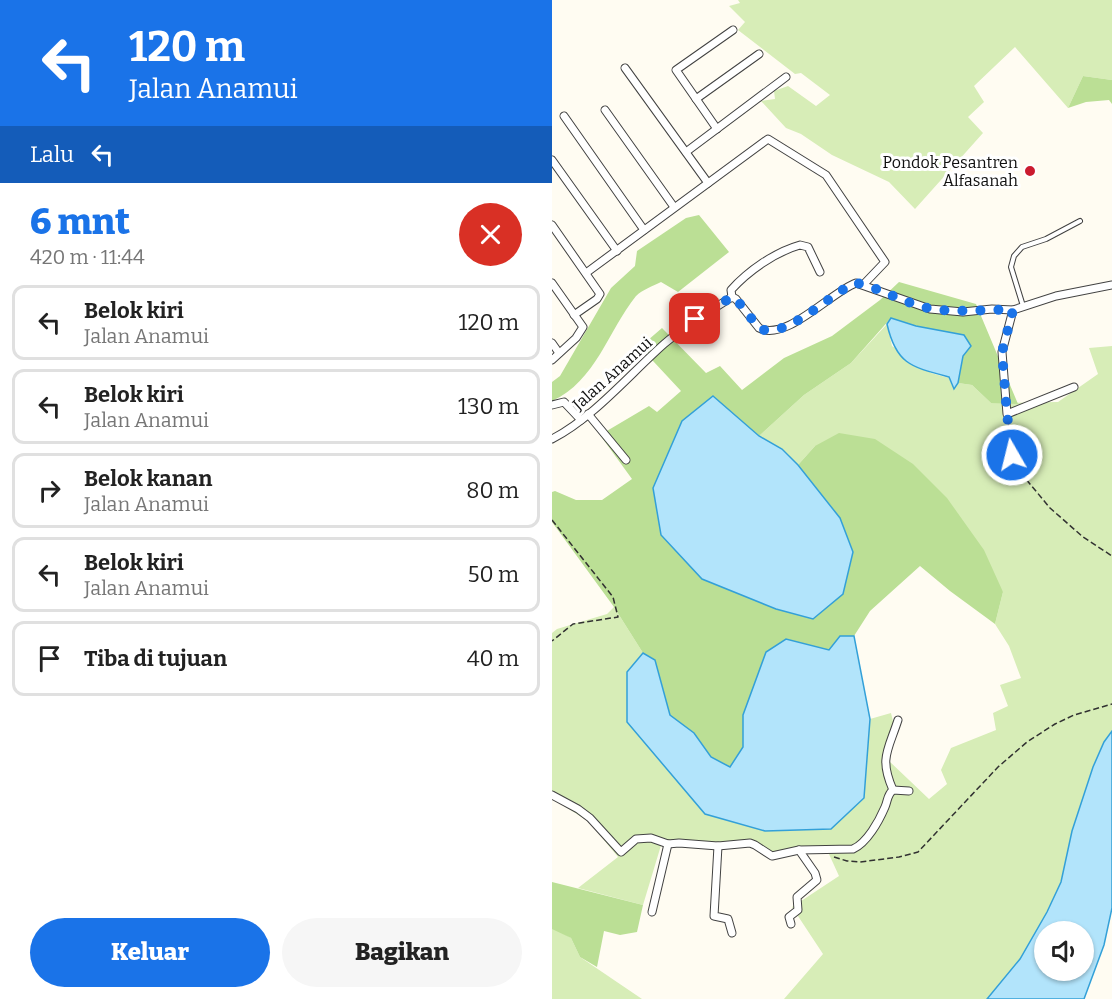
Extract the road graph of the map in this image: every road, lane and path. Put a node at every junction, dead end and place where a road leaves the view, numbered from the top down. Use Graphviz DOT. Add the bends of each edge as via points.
graph roads {
  1 [pos="733,30"];
  2 [pos="759,54"];
  3 [pos="625,68"];
  4 [pos="786,77"];
  5 [pos="696,99"];
  6 [pos="605,110"];
  7 [pos="564,116"];
  8 [pos="717,129"];
  9 [pos="686,152"];
  10 [pos="552,160"];
  11 [pos="708,183"];
  12 [pos="674,207"];
  13 [pos="1080,221"];
  14 [pos="552,225"];
  15 [pos="644,230"];
  16 [pos="617,250"];
  17 [pos="820,272"];
  18 [pos="586,273"];
  19 [pos="552,284"];
  20 [pos="864,284"];
  21 [pos="1112,285"];
  22 [pos="732,297"];
  23 [pos="1023,306"];
  24 [pos="1013,310"];
  25 [pos="574,315"];
  26 [pos="552,343"];
  27 [pos="559,353"];
  28 [pos="552,360"];
  29 [pos="1074,387"];
  30 [pos="552,405"];
  31 [pos="588,414"];
  32 [pos="1007,414"];
  33 [pos="580,420"];
  34 [pos="552,439"];
  35 [pos="626,460"];
  36 [pos="552,520"];
  37 [pos="1112,556"];
  38 [pos="552,641"];
  39 [pos="1112,704"];
  40 [pos="898,720"];
  41 [pos="893,790"];
  42 [pos="909,791"];
  43 [pos="552,795"];
  44 [pos="668,844"];
  45 [pos="718,846"];
  46 [pos="799,850"];
  47 [pos="819,851"];
  48 [pos="652,912"];
  49 [pos="790,924"];
  50 [pos="732,933"];
  1 -- 5 [label="street" via="676,70"];
  2 -- 5 [label="street"];
  3 -- 9 [label="street"];
  4 -- 8 [label="street"];
  5 -- 8 [label="street"];
  6 -- 12 [label="street"];
  7 -- 15 [label="street"];
  8 -- 9 [label="street"];
  9 -- 11 [label="street"];
  10 -- 16 [label="street"];
  11 -- 12 [label="street"];
  11 -- 20 [label="street" via="768,139 826,175 885,262"];
  12 -- 15 [label="street"];
  13 -- 23 [label="lane" via="1022,247 1014,256 1011,267"];
  14 -- 18 [label="street"];
  15 -- 16 [label="street"];
  16 -- 18 [label="street"];
  17 -- 22 [label="street" via="808,247 800,245 773,257 739,281 731,290"];
  18 -- 25 [label="street" via="600,294"];
  19 -- 25 [label="street"];
  20 -- 22 [label="street" via="844,287 814,311 775,331 759,328"];
  20 -- 24 [label="street" via="930,309"];
  21 -- 23 [label="street"];
  22 -- 31 [label="street, Jalan Anamui" via="695,319"];
  23 -- 24 [label="street"];
  24 -- 32 [label="street" via="1002,352"];
  25 -- 27 [label="street" via="583,327"];
  26 -- 27 [label="street"];
  27 -- 28 [label="street"];
  29 -- 32 [label="street"];
  30 -- 33 [label="street" via="564,402"];
  31 -- 33 [label="street, Jalan Anamui"];
  31 -- 35 [label="street"];
  32 -- 37 [label="path" via="1012,455 1025,478 1058,515"];
  33 -- 34 [label="street, Jalan Anamui"];
  36 -- 38 [label="path" via="613,597 618,617 573,624"];
  39 -- 47 [label="path" via="1074,715 1027,742 998,767 918,852 860,862 836,859"];
  40 -- 41 [label="street" via="885,760"];
  41 -- 42 [label="street"];
  41 -- 47 [label="street" via="859,847"];
  43 -- 44 [label="street" via="590,818 618,851 624,851 636,839 651,837"];
  44 -- 45 [label="street"];
  44 -- 48 [label="street"];
  45 -- 46 [label="street" via="750,843 772,856"];
  45 -- 50 [label="street" via="714,916 728,919"];
  46 -- 47 [label="street"];
  46 -- 49 [label="street" via="817,880 797,897 798,910 789,917"];
}
